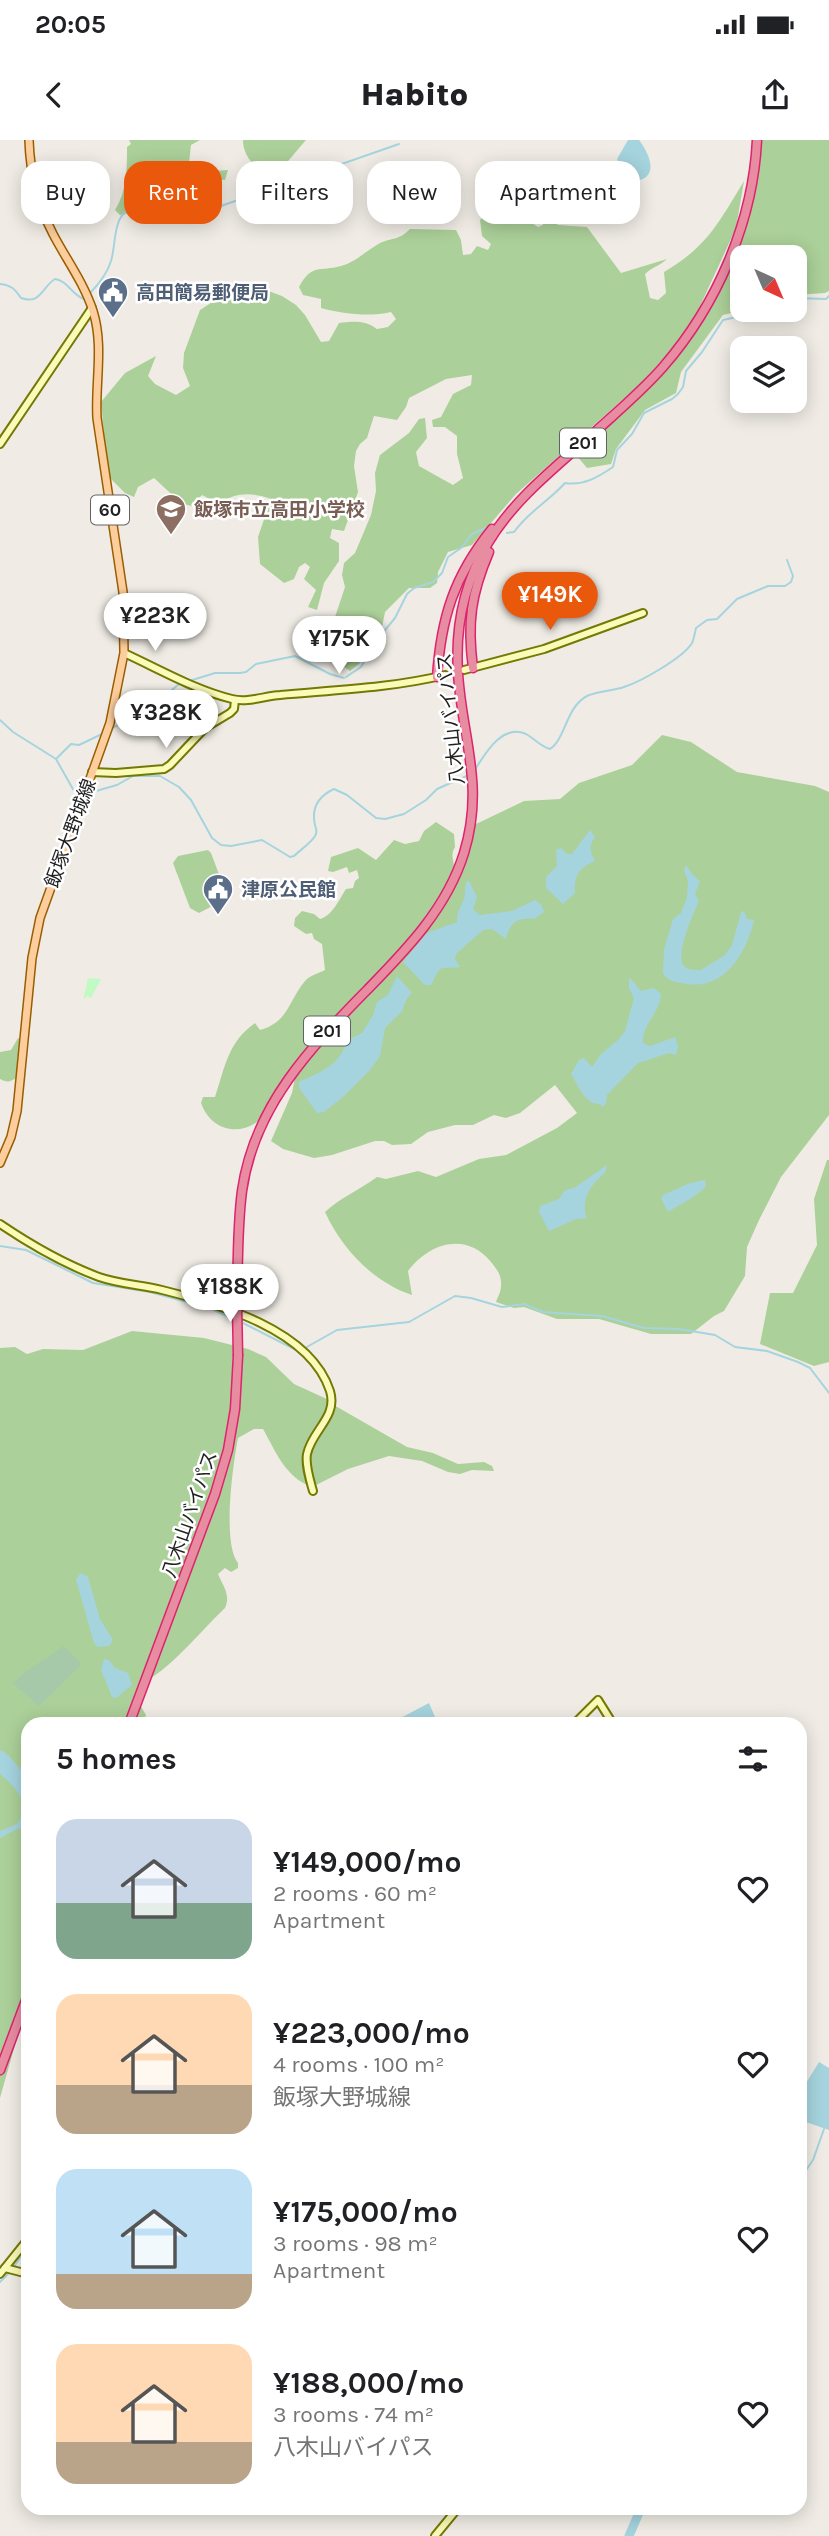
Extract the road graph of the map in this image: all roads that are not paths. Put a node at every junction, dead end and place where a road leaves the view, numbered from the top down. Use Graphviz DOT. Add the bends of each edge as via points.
graph roads {
  1 [pos="29,140"];
  2 [pos="757,140"];
  3 [pos="92,308"];
  4 [pos="0,444"];
  5 [pos="522,499"];
  6 [pos="504,520"];
  7 [pos="642,613"];
  8 [pos="124,653"];
  9 [pos="468,669"];
  10 [pos="441,676"];
  11 [pos="235,699"];
  12 [pos="92,772"];
  13 [pos="0,1163"];
  14 [pos="0,1224"];
  15 [pos="313,1490"];
  16 [pos="131,1717"];
  17 [pos="581,1717"];
  18 [pos="609,1717"];
  19 [pos="21,2014"];
  20 [pos="0,2070"];
  21 [pos="21,2249"];
  22 [pos="7,2271"];
  23 [pos="452,2515"];
  24 [pos="435,2536"];
  1 -- 3 [label="main road, 飯塚大野城線 / 60" via="34,184 45,216"];
  2 -- 5 [label="highway, 八木山バイパス / 201" via="745,216 696,323 661,369"];
  3 -- 4 [label="street"];
  3 -- 8 [label="main road, 飯塚大野城線 / 60" via="99,347 97,418 123,592"];
  5 -- 6 [label="highway, 八木山バイパス / 201"];
  5 -- 9 [label="highway" via="490,549 471,602"];
  6 -- 10 [label="highway" via="495,524 475,551 454,588 440,640"];
  6 -- 16 [label="highway, 八木山バイパス / 201, bridge" via="474,570 461,610 457,643 473,781 464,853 439,906 402,954 296,1067 268,1112 249,1159 239,1220 238,1356 228,1450"];
  7 -- 9 [label="street" via="544,649"];
  8 -- 11 [label="street"];
  8 -- 12 [label="main road, 飯塚大野城線 / 60" via="110,723"];
  10 -- 11 [label="street"];
  11 -- 12 [label="street" via="230,713 205,728 164,769"];
  12 -- 13 [label="main road, 飯塚大野城線 / 60" via="40,918 17,1111"];
  14 -- 15 [label="street" via="35,1247 102,1278 228,1308 298,1346 318,1370 331,1397 332,1407 306,1458"];
  17 -- 18 [label="street" via="598,1700"];
  19 -- 20 [label="highway"];
  21 -- 22 [label="street"];
  23 -- 24 [label="street"];
}
